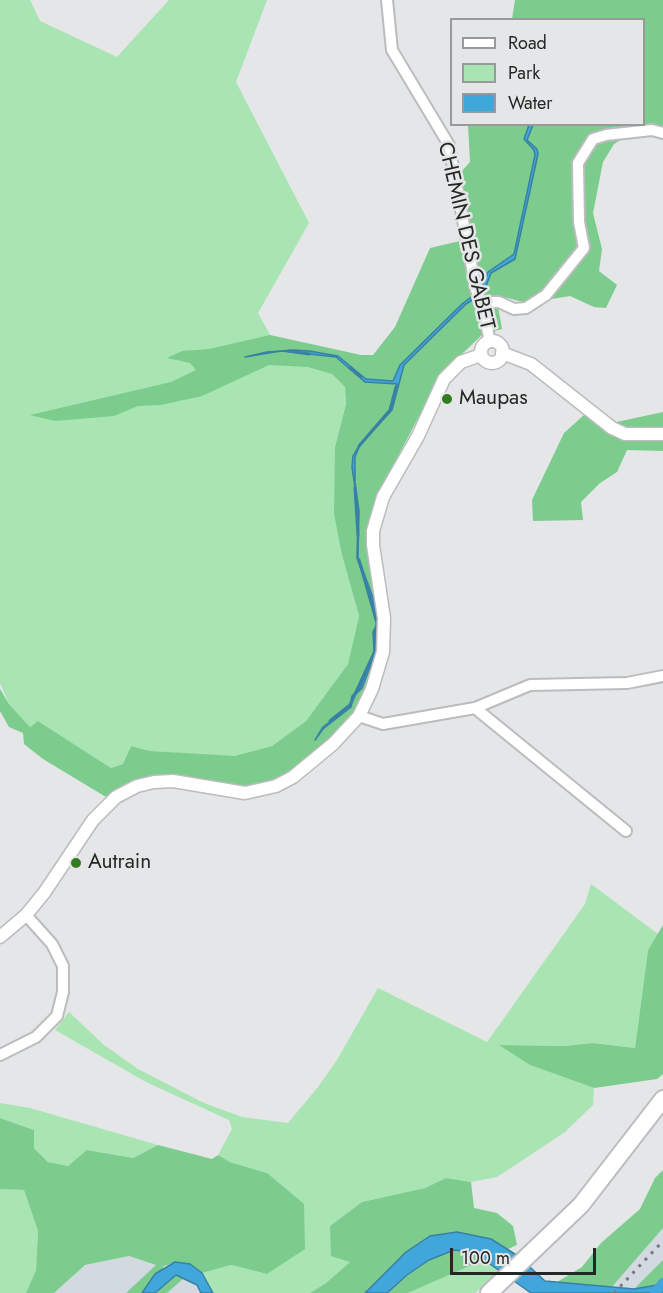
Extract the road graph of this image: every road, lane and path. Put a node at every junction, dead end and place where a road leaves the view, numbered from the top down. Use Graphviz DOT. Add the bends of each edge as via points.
graph roads {
  1 [pos="387,0"];
  2 [pos="663,133"];
  3 [pos="479,299"];
  4 [pos="490,342"];
  5 [pos="502,353"];
  6 [pos="481,355"];
  7 [pos="663,434"];
  8 [pos="663,676"];
  9 [pos="475,708"];
  10 [pos="359,716"];
  11 [pos="626,831"];
  12 [pos="26,915"];
  13 [pos="0,937"];
  14 [pos="0,1054"];
  15 [pos="663,1099"];
  16 [pos="489,1293"];
  1 -- 3 [label="street, CHEMIN DES GABET" via="392,50 449,145"];
  2 -- 3 [label="street" via="652,130 593,139 579,163 579,222 584,248 546,295 526,308 514,309"];
  3 -- 4 [label="street, CHEMIN DES GABET"];
  4 -- 5 [label="street" via="498,344"];
  4 -- 6 [label="street" via="482,347"];
  5 -- 6 [label="street" via="493,363"];
  5 -- 7 [label="street" via="531,364 612,428 625,434"];
  6 -- 10 [label="street" via="460,362 444,379 380,506 373,545 384,618 383,652"];
  8 -- 9 [label="street" via="627,683 530,685"];
  9 -- 10 [label="street" via="383,724"];
  9 -- 11 [label="street"];
  10 -- 12 [label="street" via="333,744 276,786 245,793 179,782 154,782 116,797 93,820"];
  12 -- 13 [label="street"];
  12 -- 14 [label="street" via="52,944 63,966 63,992 57,1016 36,1037"];
  15 -- 16 [label="main road" via="573,1212"];
}
